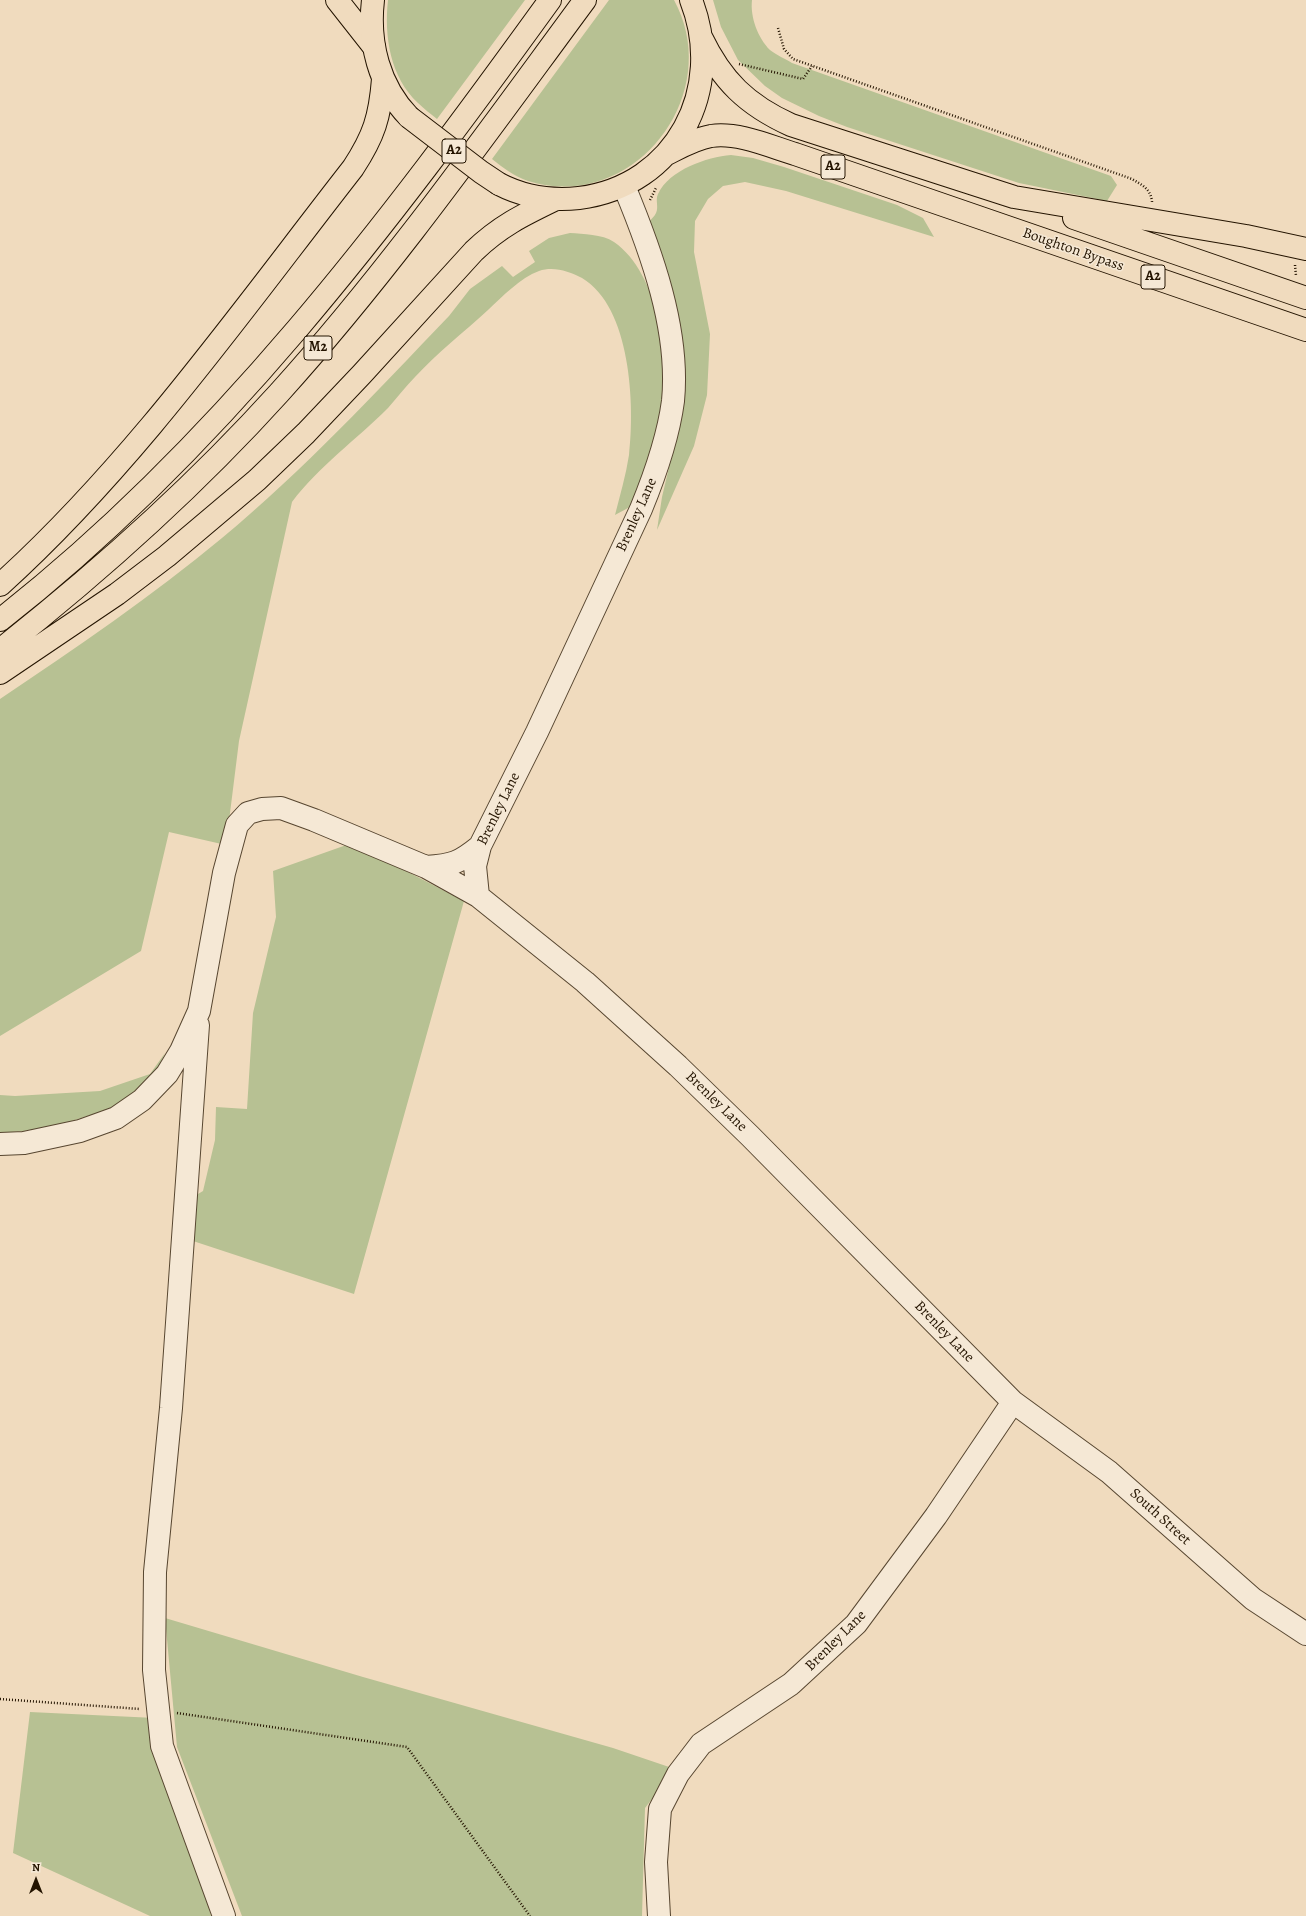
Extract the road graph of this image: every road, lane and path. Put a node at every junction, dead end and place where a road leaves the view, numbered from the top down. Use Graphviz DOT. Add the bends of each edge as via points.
graph roads {
  1 [pos="337,0"];
  2 [pos="373,0"];
  3 [pos="550,0"];
  4 [pos="585,0"];
  5 [pos="691,0"];
  6 [pos="778,28"];
  7 [pos="701,37"];
  8 [pos="374,47"];
  9 [pos="737,63"];
  10 [pos="812,66"];
  11 [pos="383,80"];
  12 [pos="665,155"];
  13 [pos="624,186"];
  14 [pos="1014,197"];
  15 [pos="554,200"];
  16 [pos="1152,208"];
  17 [pos="1306,249"];
  18 [pos="1306,298"];
  19 [pos="1306,330"];
  20 [pos="0,585"];
  21 [pos="0,620"];
  22 [pos="0,650"];
  23 [pos="0,673"];
  24 [pos="480,846"];
  25 [pos="426,867"];
  26 [pos="478,896"];
  27 [pos="199,1011"];
  28 [pos="0,1144"];
  29 [pos="1013,1402"];
  30 [pos="1306,1634"];
  31 [pos="0,1699"];
  32 [pos="158,1711"];
  33 [pos="224,1916"];
  34 [pos="530,1916"];
  35 [pos="659,1916"];
  1 -- 8 [label="main road, A2"];
  2 -- 8 [label="main road, A2"];
  3 -- 21 [label="main road, M2" via="422,175 279,351 202,436 122,515"];
  4 -- 22 [label="main road, M2" via="382,271 278,394 118,552"];
  5 -- 7 [label="main road, A2"];
  6 -- 10 [label="path" via="784,49 793,60"];
  7 -- 12 [label="main road, A2" via="703,56 699,94 686,125"];
  7 -- 14 [label="main road, A2" via="715,66 737,92 772,117"];
  8 -- 11 [label="main road, A2"];
  9 -- 10 [label="path" via="803,79"];
  10 -- 16 [label="path" via="1132,179 1147,188 1152,197"];
  11 -- 15 [label="main road, A2, bridge" via="409,117 499,184 523,194"];
  11 -- 20 [label="main road" via="381,106 375,127 353,168 213,349 122,460 60,528"];
  12 -- 13 [label="main road, A2" via="641,177"];
  12 -- 19 [label="main road, Boughton Bypass / A2" via="711,136 734,137 795,154"];
  13 -- 15 [label="main road, A2" via="590,197"];
  13 -- 24 [label="street, Brenley Lane" via="636,213 668,319 674,377 668,425 654,478 641,509 537,732"];
  14 -- 17 [label="main road" via="1246,236"];
  14 -- 18 [label="main road, Boughton Bypass / A2"];
  15 -- 23 [label="main road" via="508,222 480,245 306,433 214,518 117,594"];
  24 -- 25 [label="street" via="464,860 448,866"];
  24 -- 26 [label="street, Brenley Lane" via="475,866"];
  25 -- 26 [label="street"];
  25 -- 27 [label="street" via="281,808 248,813 237,825 224,873"];
  26 -- 29 [label="street, Brenley Lane" via="585,982 678,1066 756,1141"];
  27 -- 28 [label="street" via="181,1051 167,1074 142,1100 116,1118 80,1131 24,1143"];
  27 -- 32 [label="street" via="171,1408 155,1572 154,1670"];
  29 -- 30 [label="street, South Street" via="1109,1472 1253,1599"];
  29 -- 35 [label="street, Brenley Lane" via="936,1516 856,1624 791,1684 701,1744 678,1774 660,1809 656,1862"];
  31 -- 32 [label="path"];
  32 -- 33 [label="street" via="162,1746"];
  32 -- 34 [label="path" via="407,1747"];
}
